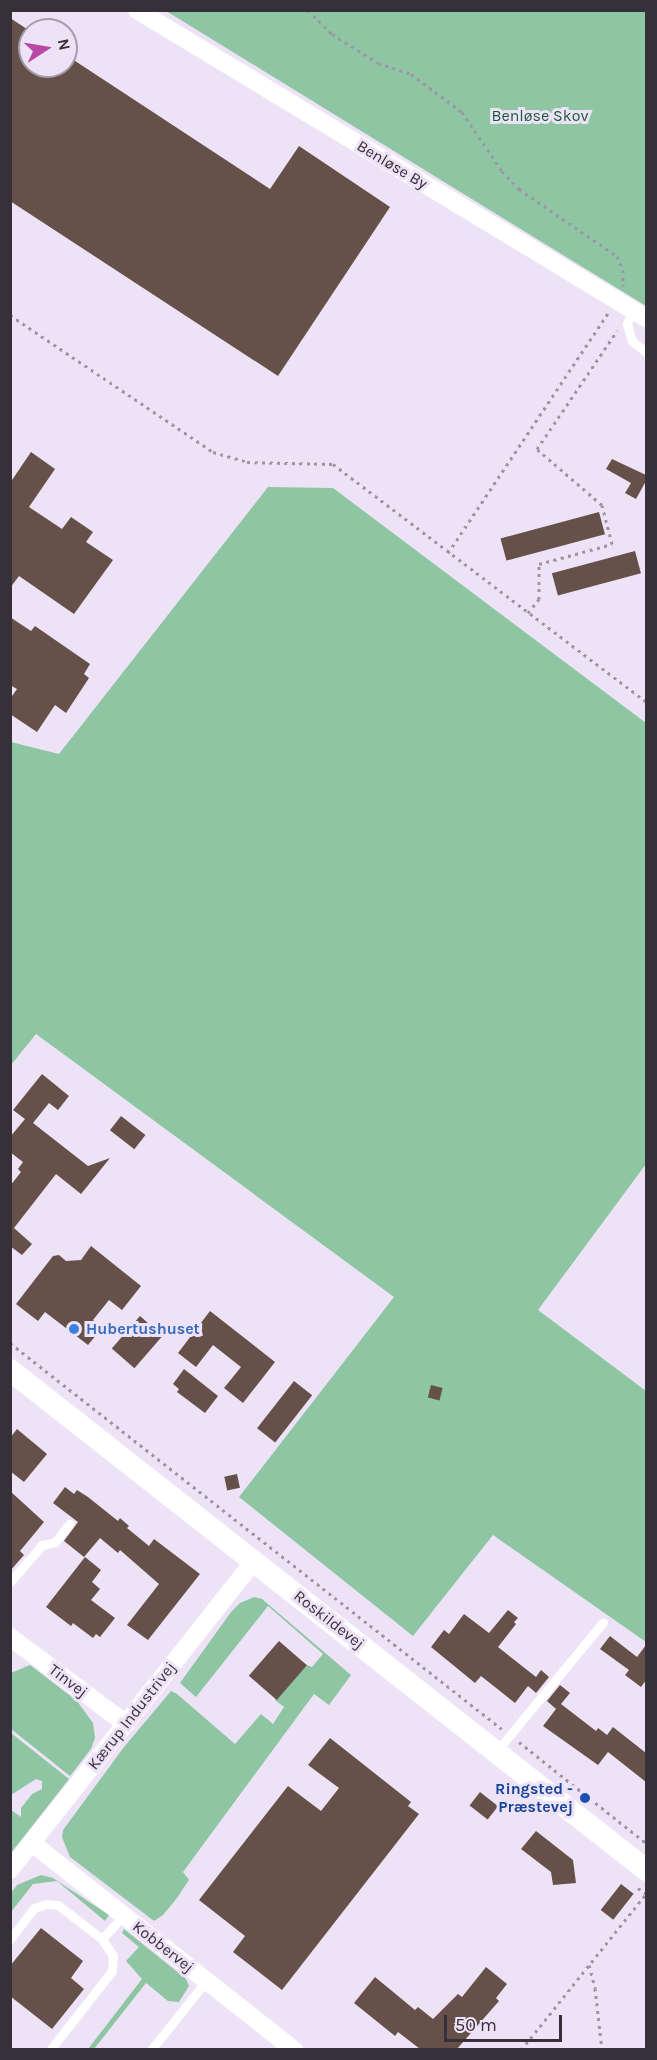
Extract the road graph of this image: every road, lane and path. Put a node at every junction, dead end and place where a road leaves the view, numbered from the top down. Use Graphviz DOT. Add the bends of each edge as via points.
graph roads {
  1 [pos="137,10"];
  2 [pos="308,10"];
  3 [pos="630,313"];
  4 [pos="10,315"];
  5 [pos="646,352"];
  6 [pos="448,553"];
  7 [pos="528,613"];
  8 [pos="646,702"];
  9 [pos="10,1343"];
  10 [pos="10,1370"];
  11 [pos="69,1524"];
  12 [pos="254,1561"];
  13 [pos="10,1582"];
  14 [pos="603,1622"];
  15 [pos="10,1637"];
  16 [pos="126,1724"];
  17 [pos="503,1743"];
  18 [pos="32,1843"];
  19 [pos="646,1843"];
  20 [pos="10,1870"];
  21 [pos="646,1870"];
  22 [pos="646,1894"];
  23 [pos="123,1916"];
  24 [pos="10,1939"];
  25 [pos="102,1939"];
  26 [pos="589,1965"];
  27 [pos="206,1981"];
  28 [pos="50,2049"];
  29 [pos="151,2049"];
  30 [pos="294,2049"];
  31 [pos="521,2049"];
  32 [pos="602,2049"];
  1 -- 3 [label="street, Benløse By"];
  2 -- 3 [label="path" via="332,34 378,63 411,74 462,112 519,189 617,256"];
  3 -- 5 [label="lane" via="632,341"];
  3 -- 6 [label="path"];
  3 -- 7 [label="path" via="537,449 602,505 612,544 539,564 539,599"];
  4 -- 6 [label="path" via="213,452 246,462 333,464"];
  6 -- 7 [label="path"];
  7 -- 8 [label="path"];
  9 -- 17 [label="path"];
  10 -- 12 [label="street, Roskildevej"];
  11 -- 13 [label="lane" via="55,1542 42,1545"];
  12 -- 16 [label="street, Kærup Industrivej"];
  12 -- 17 [label="street, Roskildevej"];
  14 -- 17 [label="lane"];
  15 -- 16 [label="street, Tinvej"];
  16 -- 18 [label="street, Kærup Industrivej"];
  17 -- 19 [label="path"];
  17 -- 21 [label="street, Roskildevej"];
  18 -- 20 [label="street, Kærup Industrivej"];
  18 -- 23 [label="street, Kobbervej"];
  22 -- 26 [label="path"];
  23 -- 25 [label="lane"];
  23 -- 27 [label="street, Kobbervej"];
  24 -- 25 [label="lane" via="34,1908 46,1904 58,1905"];
  25 -- 28 [label="lane" via="113,1956 112,1971"];
  26 -- 31 [label="path"];
  26 -- 32 [label="path"];
  27 -- 29 [label="lane"];
  27 -- 30 [label="street, Kobbervej"];
}
